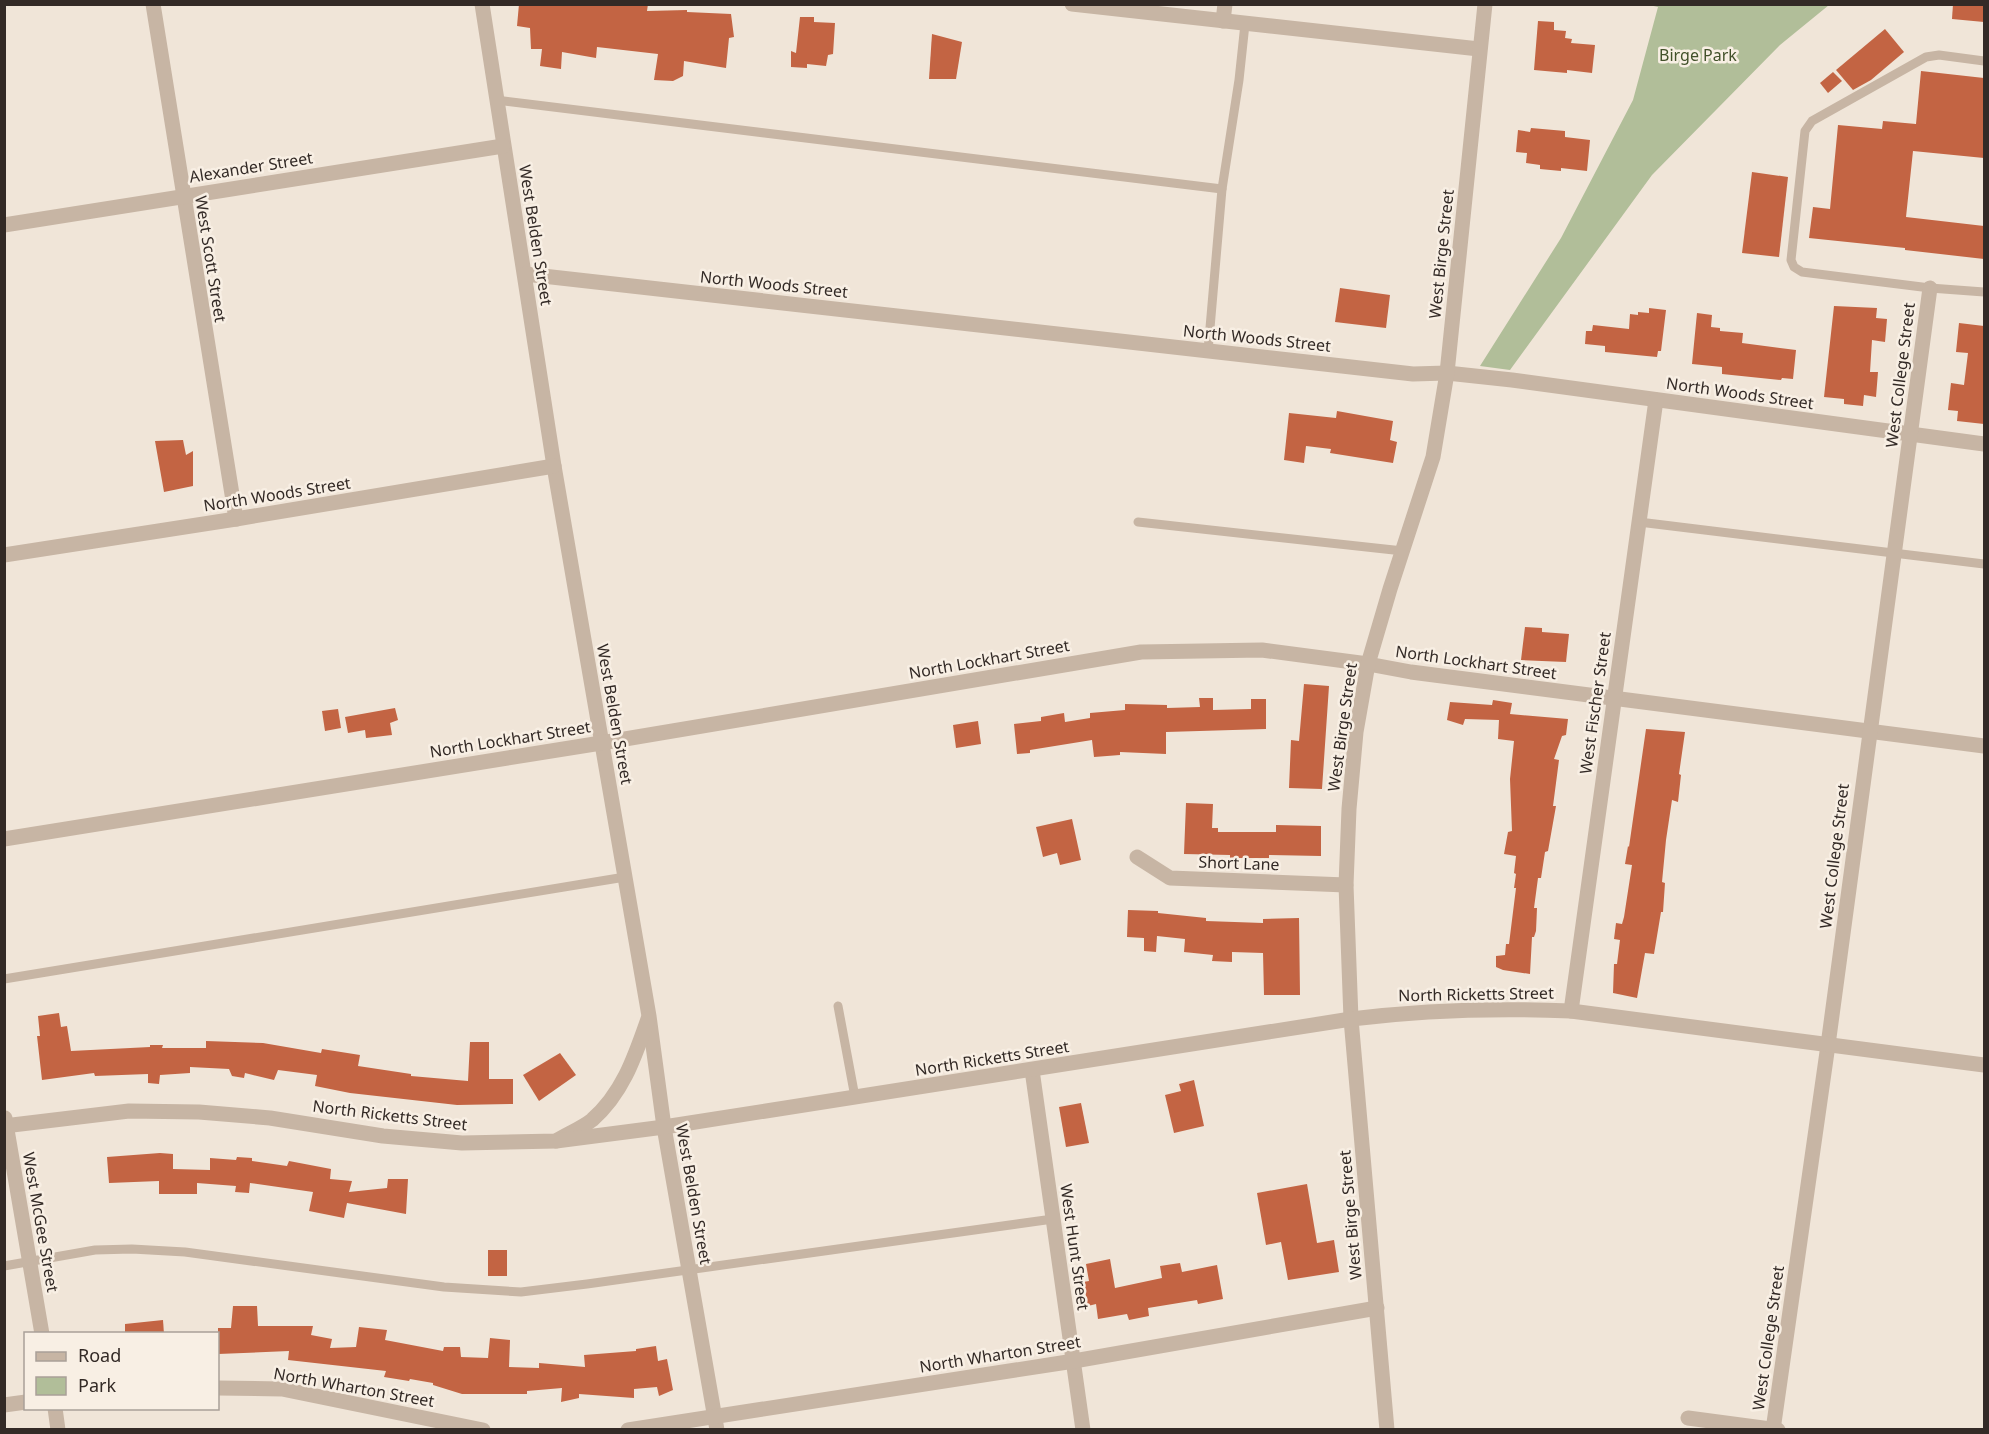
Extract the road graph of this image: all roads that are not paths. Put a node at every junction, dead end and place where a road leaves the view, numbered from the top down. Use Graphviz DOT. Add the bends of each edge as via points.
graph roads {
  1 [pos="153,4"];
  2 [pos="482,4"];
  3 [pos="1072,4"];
  4 [pos="1225,4"];
  5 [pos="1485,4"];
  6 [pos="1223,21"];
  7 [pos="1245,24"];
  8 [pos="1479,49"];
  9 [pos="1984,61"];
  10 [pos="496,100"];
  11 [pos="503,146"];
  12 [pos="1222,189"];
  13 [pos="183,196"];
  14 [pos="4,225"];
  15 [pos="525,274"];
  16 [pos="1930,288"];
  17 [pos="1984,292"];
  18 [pos="1208,351"];
  19 [pos="1447,373"];
  20 [pos="1656,400"];
  21 [pos="1911,434"];
  22 [pos="1984,444"];
  23 [pos="554,466"];
  24 [pos="236,519"];
  25 [pos="1138,522"];
  26 [pos="1639,522"];
  27 [pos="1403,551"];
  28 [pos="1894,552"];
  29 [pos="4,555"];
  30 [pos="1984,564"];
  31 [pos="1368,664"];
  32 [pos="1614,698"];
  33 [pos="1869,731"];
  34 [pos="601,743"];
  35 [pos="1984,746"];
  36 [pos="4,839"];
  37 [pos="1137,857"];
  38 [pos="624,877"];
  39 [pos="1346,885"];
  40 [pos="4,979"];
  41 [pos="838,1006"];
  42 [pos="1571,1011"];
  43 [pos="649,1016"];
  44 [pos="1351,1019"];
  45 [pos="1828,1045"];
  46 [pos="1984,1065"];
  47 [pos="1032,1070"];
  48 [pos="855,1097"];
  49 [pos="5,1123"];
  50 [pos="664,1127"];
  51 [pos="556,1141"];
  52 [pos="1053,1219"];
  53 [pos="30,1262"];
  54 [pos="4,1266"];
  55 [pos="690,1270"];
  56 [pos="1377,1308"];
  57 [pos="42,1332"];
  58 [pos="1074,1361"];
  59 [pos="219,1388"];
  60 [pos="24,1402"];
  61 [pos="4,1405"];
  62 [pos="55,1410"];
  63 [pos="1688,1418"];
  64 [pos="716,1422"];
  65 [pos="1773,1429"];
  66 [pos="58,1430"];
  67 [pos="483,1430"];
  68 [pos="628,1430"];
  69 [pos="1083,1430"];
  70 [pos="1387,1430"];
  71 [pos="1778,1430"];
  1 -- 13 [label="street, West Scott Street"];
  2 -- 10 [label="street, West Belden Street"];
  3 -- 6 [label="street"];
  4 -- 6 [label="street"];
  5 -- 8 [label="street, West Birge Street"];
  6 -- 7 [label="street"];
  7 -- 8 [label="street"];
  7 -- 12 [label="lane"];
  8 -- 19 [label="street, West Birge Street"];
  9 -- 16 [label="lane" via="1926,57 1820,116 1805,131 1791,260 1794,267 1802,272"];
  10 -- 11 [label="street, West Belden Street"];
  10 -- 12 [label="lane"];
  11 -- 13 [label="street, Alexander Street"];
  11 -- 15 [label="street, West Belden Street"];
  12 -- 18 [label="lane"];
  13 -- 14 [label="street, Alexander Street"];
  13 -- 24 [label="street, West Scott Street"];
  15 -- 18 [label="street, North Woods Street"];
  15 -- 23 [label="street, West Belden Street"];
  16 -- 17 [label="lane"];
  16 -- 21 [label="street, West College Street"];
  18 -- 19 [label="street, North Woods Street" via="1413,374"];
  19 -- 20 [label="street, North Woods Street"];
  19 -- 27 [label="street, West Birge Street" via="1433,457"];
  20 -- 21 [label="street, North Woods Street"];
  20 -- 26 [label="street, West Fischer Street"];
  21 -- 22 [label="street, North Woods Street"];
  21 -- 28 [label="street, West College Street"];
  23 -- 24 [label="street, North Woods Street"];
  23 -- 34 [label="street, West Belden Street"];
  24 -- 29 [label="street, North Woods Street"];
  25 -- 27 [label="lane"];
  26 -- 28 [label="lane"];
  26 -- 32 [label="street, West Fischer Street"];
  27 -- 31 [label="street, West Birge Street"];
  28 -- 30 [label="lane"];
  28 -- 33 [label="street, West College Street"];
  31 -- 32 [label="street, North Lockhart Street"];
  31 -- 34 [label="street, North Lockhart Street" via="1263,650 1141,652"];
  31 -- 39 [label="street, West Birge Street" via="1356,732"];
  32 -- 33 [label="street, North Lockhart Street"];
  32 -- 42 [label="street, West Fischer Street"];
  33 -- 35 [label="street, North Lockhart Street"];
  33 -- 45 [label="street, West College Street"];
  34 -- 36 [label="street, North Lockhart Street"];
  34 -- 38 [label="street, West Belden Street"];
  37 -- 39 [label="street, Short Lane" via="1170,879"];
  38 -- 40 [label="lane"];
  38 -- 43 [label="street, West Belden Street"];
  39 -- 44 [label="street, West Birge Street"];
  41 -- 48 [label="lane"];
  42 -- 44 [label="street, North Ricketts Street" via="1504,1009 1394,1013"];
  42 -- 45 [label="street, North Ricketts Street"];
  43 -- 50 [label="street, West Belden Street"];
  43 -- 51 [label="street" via="631,1068 614,1095 592,1120"];
  44 -- 47 [label="street, North Ricketts Street"];
  44 -- 56 [label="street, West Birge Street"];
  45 -- 46 [label="street, North Ricketts Street"];
  45 -- 65 [label="street, West College Street"];
  47 -- 48 [label="street, North Ricketts Street"];
  47 -- 52 [label="street, West Hunt Street"];
  48 -- 50 [label="street, North Ricketts Street"];
  49 -- 51 [label="street, North Ricketts Street" via="129,1111 199,1112 462,1143"];
  49 -- 53 [label="street, West McGee Street"];
  50 -- 51 [label="street, North Ricketts Street"];
  50 -- 55 [label="street, West Belden Street"];
  52 -- 55 [label="lane"];
  52 -- 58 [label="street, West Hunt Street"];
  53 -- 54 [label="lane"];
  53 -- 55 [label="lane" via="95,1250 185,1252 444,1287 521,1292"];
  53 -- 57 [label="street, West McGee Street"];
  55 -- 64 [label="street, West Belden Street"];
  56 -- 58 [label="street, North Wharton Street"];
  56 -- 70 [label="street, West Birge Street"];
  58 -- 64 [label="street, North Wharton Street"];
  58 -- 69 [label="street, West Hunt Street"];
  59 -- 67 [label="street, North Wharton Street" via="282,1389"];
  60 -- 61 [label="street"];
  62 -- 66 [label="street"];
  63 -- 65 [label="street"];
  64 -- 68 [label="street, North Wharton Street"];
  65 -- 71 [label="street"];
}
